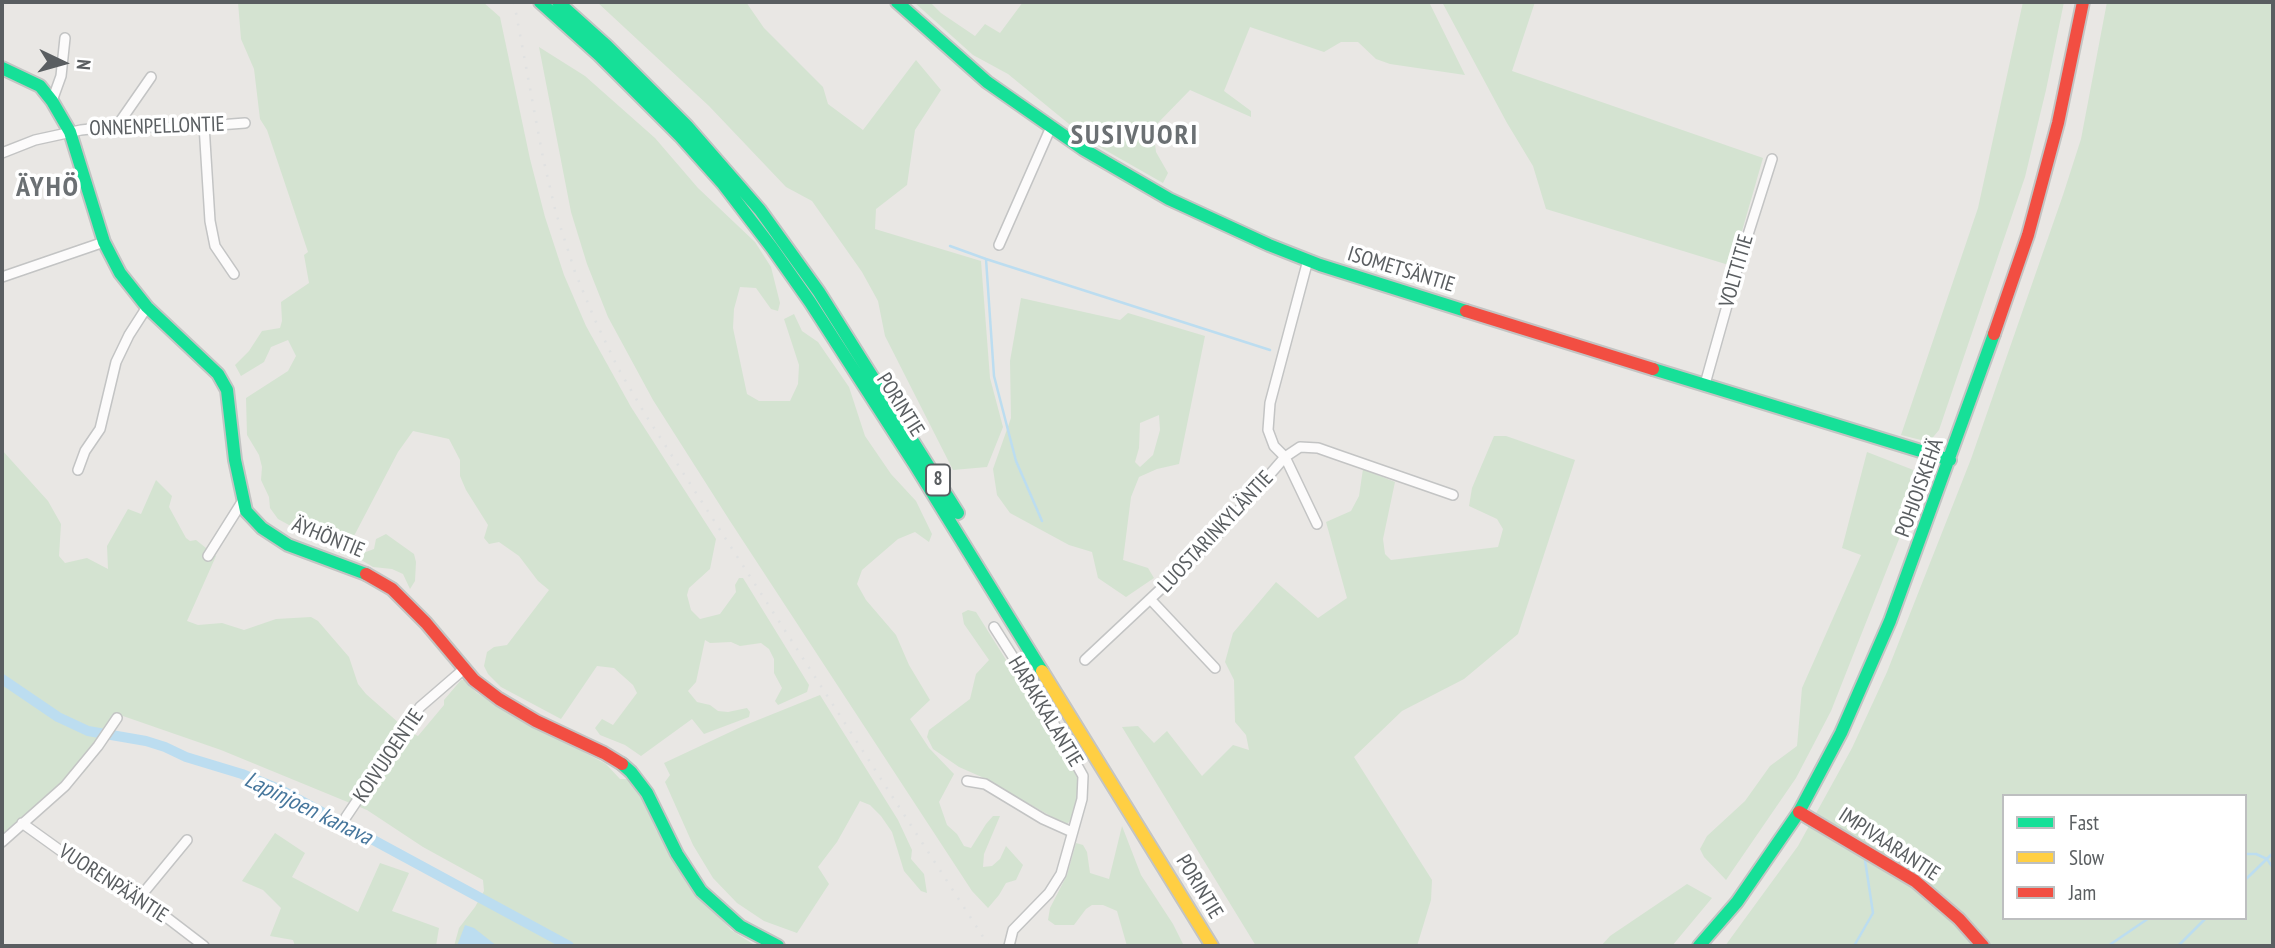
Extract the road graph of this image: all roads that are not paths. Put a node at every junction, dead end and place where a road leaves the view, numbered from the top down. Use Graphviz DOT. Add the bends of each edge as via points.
graph roads {
  1 [pos="540,2"];
  2 [pos="558,2"];
  3 [pos="897,2"];
  4 [pos="2084,2"];
  5 [pos="65,38"];
  6 [pos="603,51"];
  7 [pos="2,68"];
  8 [pos="151,77"];
  9 [pos="52,101"];
  10 [pos="245,123"];
  11 [pos="204,125"];
  12 [pos="117,126"];
  13 [pos="1051,127"];
  14 [pos="70,132"];
  15 [pos="2,153"];
  16 [pos="1772,159"];
  17 [pos="104,242"];
  18 [pos="999,245"];
  19 [pos="1308,260"];
  20 [pos="234,274"];
  21 [pos="2,277"];
  22 [pos="147,307"];
  23 [pos="1705,384"];
  24 [pos="1285,457"];
  25 [pos="1951,460"];
  26 [pos="78,470"];
  27 [pos="1453,495"];
  28 [pos="242,502"];
  29 [pos="1317,524"];
  30 [pos="208,556"];
  31 [pos="1151,600"];
  32 [pos="994,627"];
  33 [pos="1085,660"];
  34 [pos="1215,668"];
  35 [pos="464,670"];
  36 [pos="117,718"];
  37 [pos="967,781"];
  38 [pos="1799,812"];
  39 [pos="346,817"];
  40 [pos="22,823"];
  41 [pos="1072,832"];
  42 [pos="187,840"];
  43 [pos="2,842"];
  44 [pos="139,897"];
  45 [pos="204,946"];
  46 [pos="778,946"];
  47 [pos="1009,946"];
  48 [pos="1211,946"];
  49 [pos="1224,946"];
  50 [pos="1699,946"];
  51 [pos="1983,946"];
  1 -- 6 [label="main road, PORINTIE / 8"];
  2 -- 6 [label="main road, PORINTIE / 8"];
  3 -- 13 [label="main road, ISOMETSÄNTIE" via="987,82"];
  4 -- 25 [label="main road, POHJOISKEHÄ" via="2028,235"];
  5 -- 9 [label="street" via="61,76"];
  6 -- 48 [label="main road, PORINTIE / 8" via="723,184 810,302"];
  6 -- 49 [label="main road, PORINTIE / 8" via="687,126 733,177 819,292"];
  7 -- 9 [label="main road" via="40,86"];
  8 -- 12 [label="street"];
  9 -- 14 [label="main road"];
  10 -- 11 [label="street, ONNENPELLONTIE"];
  11 -- 12 [label="street, ONNENPELLONTIE"];
  11 -- 20 [label="street" via="215,246"];
  12 -- 14 [label="street, ONNENPELLONTIE"];
  13 -- 18 [label="street"];
  13 -- 19 [label="main road, ISOMETSÄNTIE" via="1169,200"];
  14 -- 15 [label="street, ONNENPELLONTIE"];
  14 -- 17 [label="main road"];
  16 -- 23 [label="street, VOLTTITIE"];
  17 -- 21 [label="street"];
  17 -- 22 [label="main road" via="120,273"];
  19 -- 23 [label="main road, ISOMETSÄNTIE"];
  19 -- 24 [label="street, LUOSTARINKYLÄNTIE" via="1270,403 1268,430"];
  22 -- 26 [label="street" via="116,362 100,429"];
  22 -- 28 [label="main road" via="205,359 226,390"];
  23 -- 25 [label="main road, ISOMETSÄNTIE"];
  24 -- 27 [label="street" via="1300,447 1318,448"];
  24 -- 29 [label="street"];
  24 -- 31 [label="street, LUOSTARINKYLÄNTIE" via="1212,541"];
  25 -- 38 [label="main road, POHJOISKEHÄ" via="1879,646 1841,733"];
  28 -- 30 [label="street"];
  28 -- 35 [label="main road, ÄYHÖNTIE" via="262,528 281,541 364,573 392,589"];
  31 -- 33 [label="street, LUOSTARINKYLÄNTIE"];
  31 -- 34 [label="street"];
  32 -- 41 [label="street, HARAKKALANTIE" via="1083,776"];
  35 -- 39 [label="street, KOIVUJOENTIE" via="420,707"];
  35 -- 46 [label="main road, ÄYHÖNTIE" via="499,699 604,753 631,772 701,891 740,926"];
  36 -- 40 [label="street" via="65,786"];
  37 -- 41 [label="street" via="985,784"];
  38 -- 50 [label="main road, POHJOISKEHÄ" via="1737,902"];
  38 -- 51 [label="main road, IMPIVAARANTIE" via="1915,881"];
  40 -- 43 [label="street"];
  40 -- 44 [label="street, VUORENPÄÄNTIE" via="86,869"];
  41 -- 47 [label="street, HARAKKALANTIE" via="1061,874 1013,930"];
  42 -- 44 [label="street"];
  44 -- 45 [label="street, VUORENPÄÄNTIE"];
}
